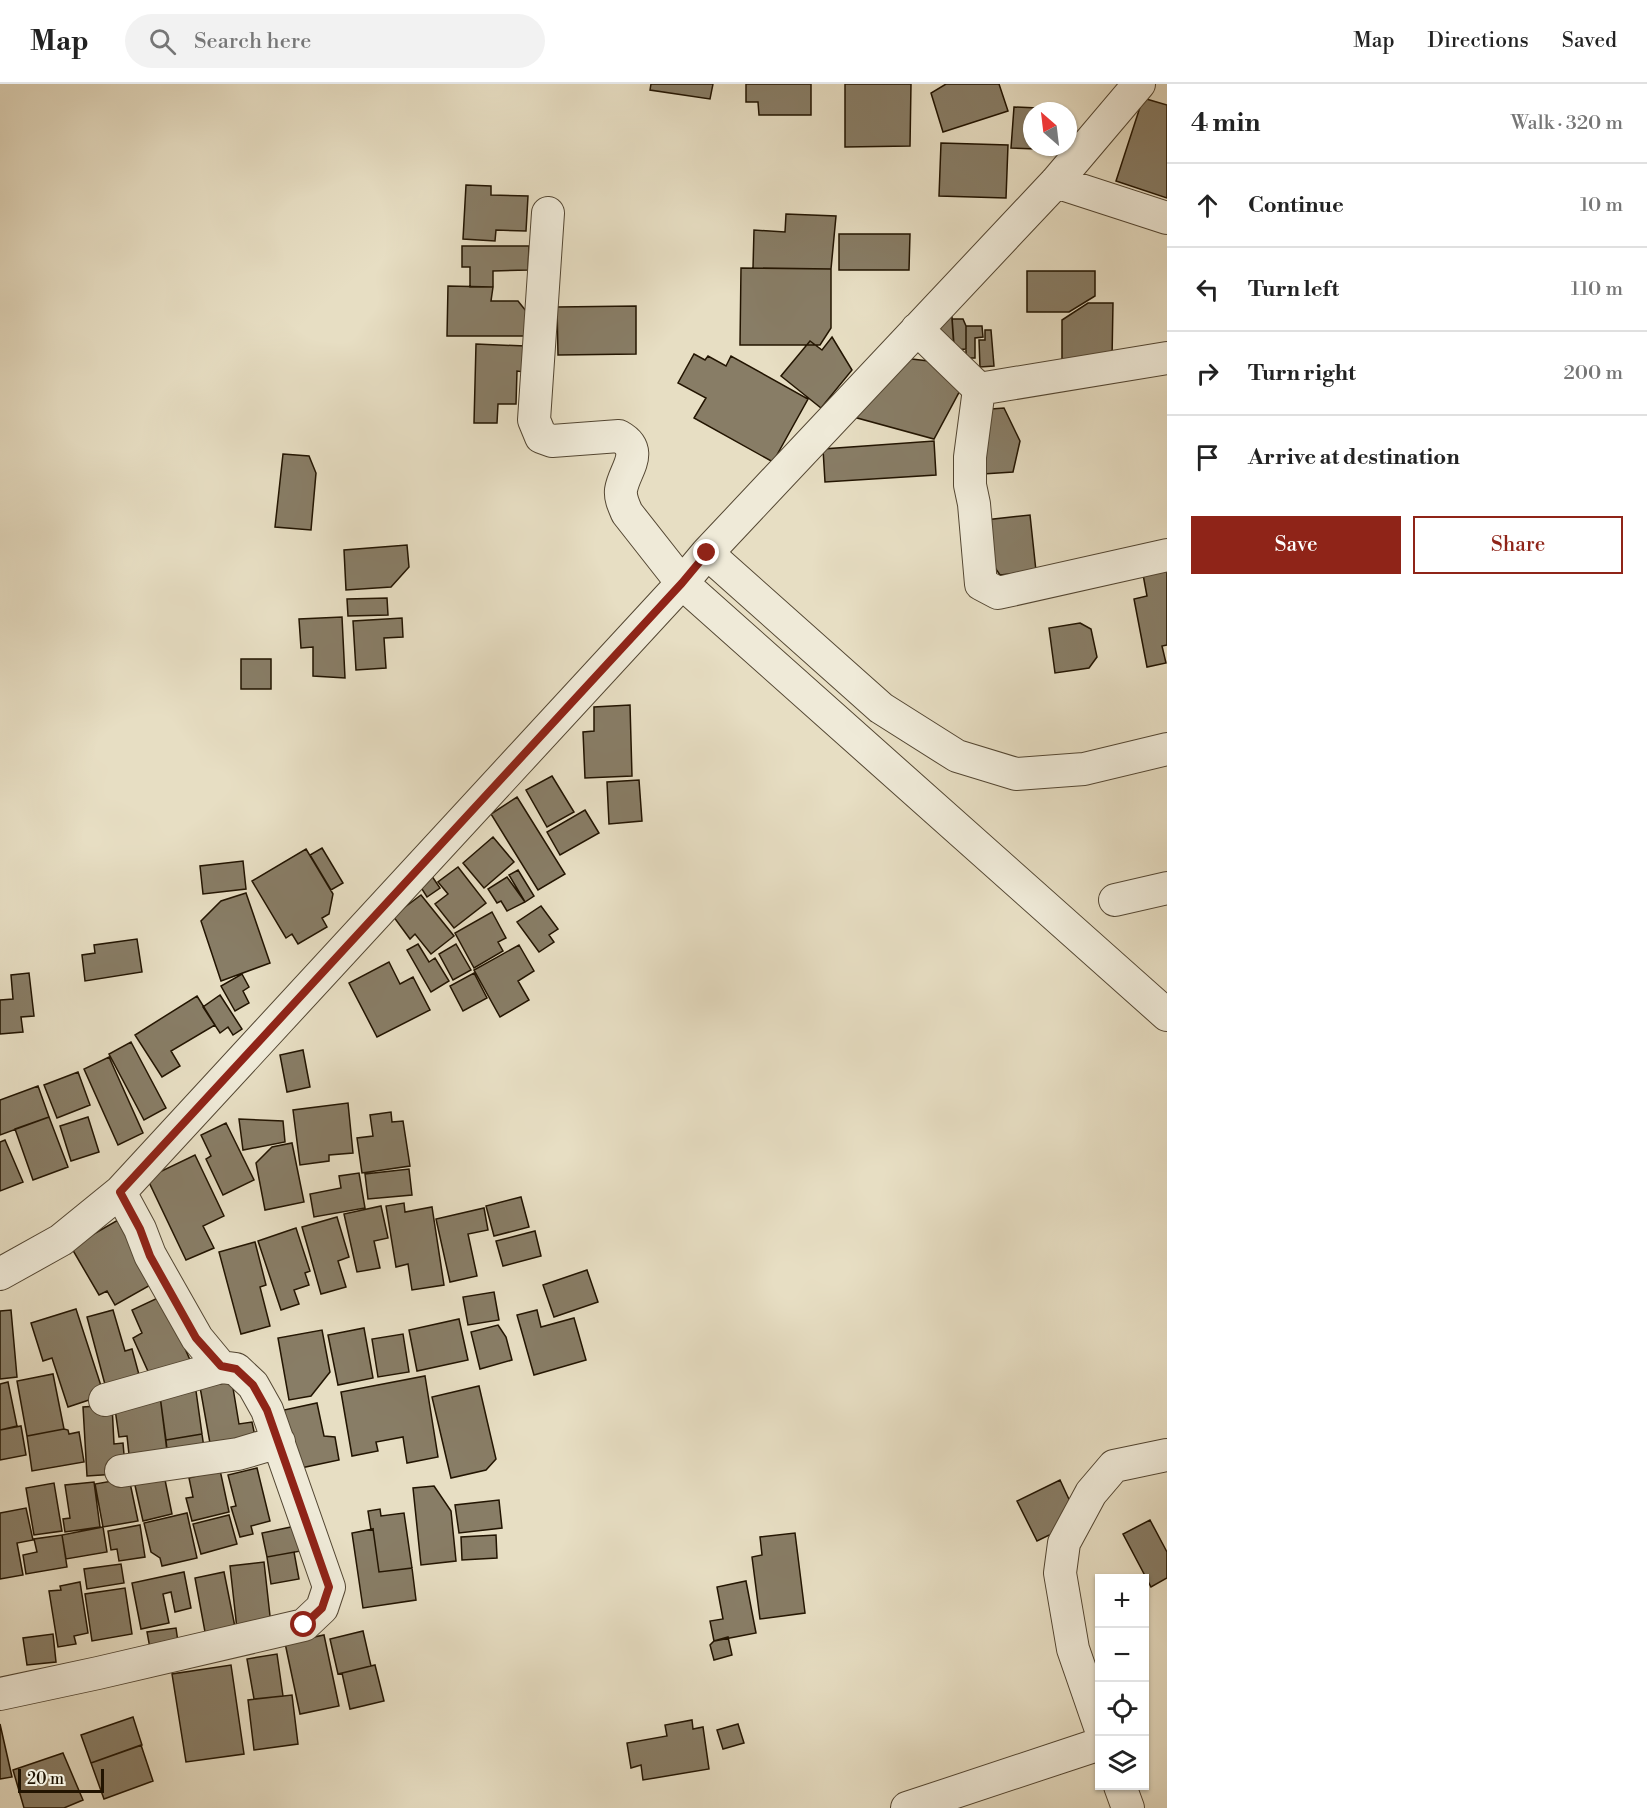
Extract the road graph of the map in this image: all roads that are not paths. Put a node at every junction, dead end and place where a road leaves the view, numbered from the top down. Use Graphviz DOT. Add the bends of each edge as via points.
graph roads {
  1 [pos="1139,84"];
  2 [pos="1056,182"];
  3 [pos="548,213"];
  4 [pos="1167,218"];
  5 [pos="917,329"];
  6 [pos="1167,358"];
  7 [pos="980,389"];
  8 [pos="707,553"];
  9 [pos="1167,555"];
  10 [pos="682,583"];
  11 [pos="1167,749"];
  12 [pos="1167,888"];
  13 [pos="1115,900"];
  14 [pos="1167,1016"];
  15 [pos="120,1192"];
  16 [pos="0,1274"];
  17 [pos="221,1366"];
  18 [pos="105,1400"];
  19 [pos="279,1442"];
  20 [pos="1167,1455"];
  21 [pos="121,1471"];
  22 [pos="0,1694"];
  23 [pos="1095,1713"];
  24 [pos="1095,1746"];
  25 [pos="1122,1790"];
  26 [pos="907,1808"];
  27 [pos="1128,1808"];
  1 -- 2 [label="street"];
  2 -- 4 [label="street"];
  2 -- 5 [label="street"];
  3 -- 10 [label="street" via="534,420 541,437 552,441 619,436 626,440 632,465 621,490 622,502"];
  5 -- 7 [label="street"];
  5 -- 8 [label="street"];
  6 -- 7 [label="street"];
  7 -- 9 [label="street" via="970,476 981,584 998,594"];
  8 -- 10 [label="street"];
  8 -- 11 [label="street" via="881,708 957,756 1016,774 1084,769"];
  10 -- 14 [label="street"];
  10 -- 15 [label="street"];
  12 -- 13 [label="street"];
  15 -- 16 [label="street" via="62,1240"];
  15 -- 17 [label="street" via="196,1338"];
  17 -- 18 [label="street"];
  17 -- 19 [label="street" via="236,1369 253,1385"];
  19 -- 21 [label="street" via="238,1454"];
  19 -- 22 [label="street" via="329,1587 322,1608 304,1625"];
  20 -- 23 [label="street" via="1114,1466 1091,1493 1064,1543 1060,1573 1073,1649"];
  24 -- 26 [label="street"];
  25 -- 27 [label="street"];
}
